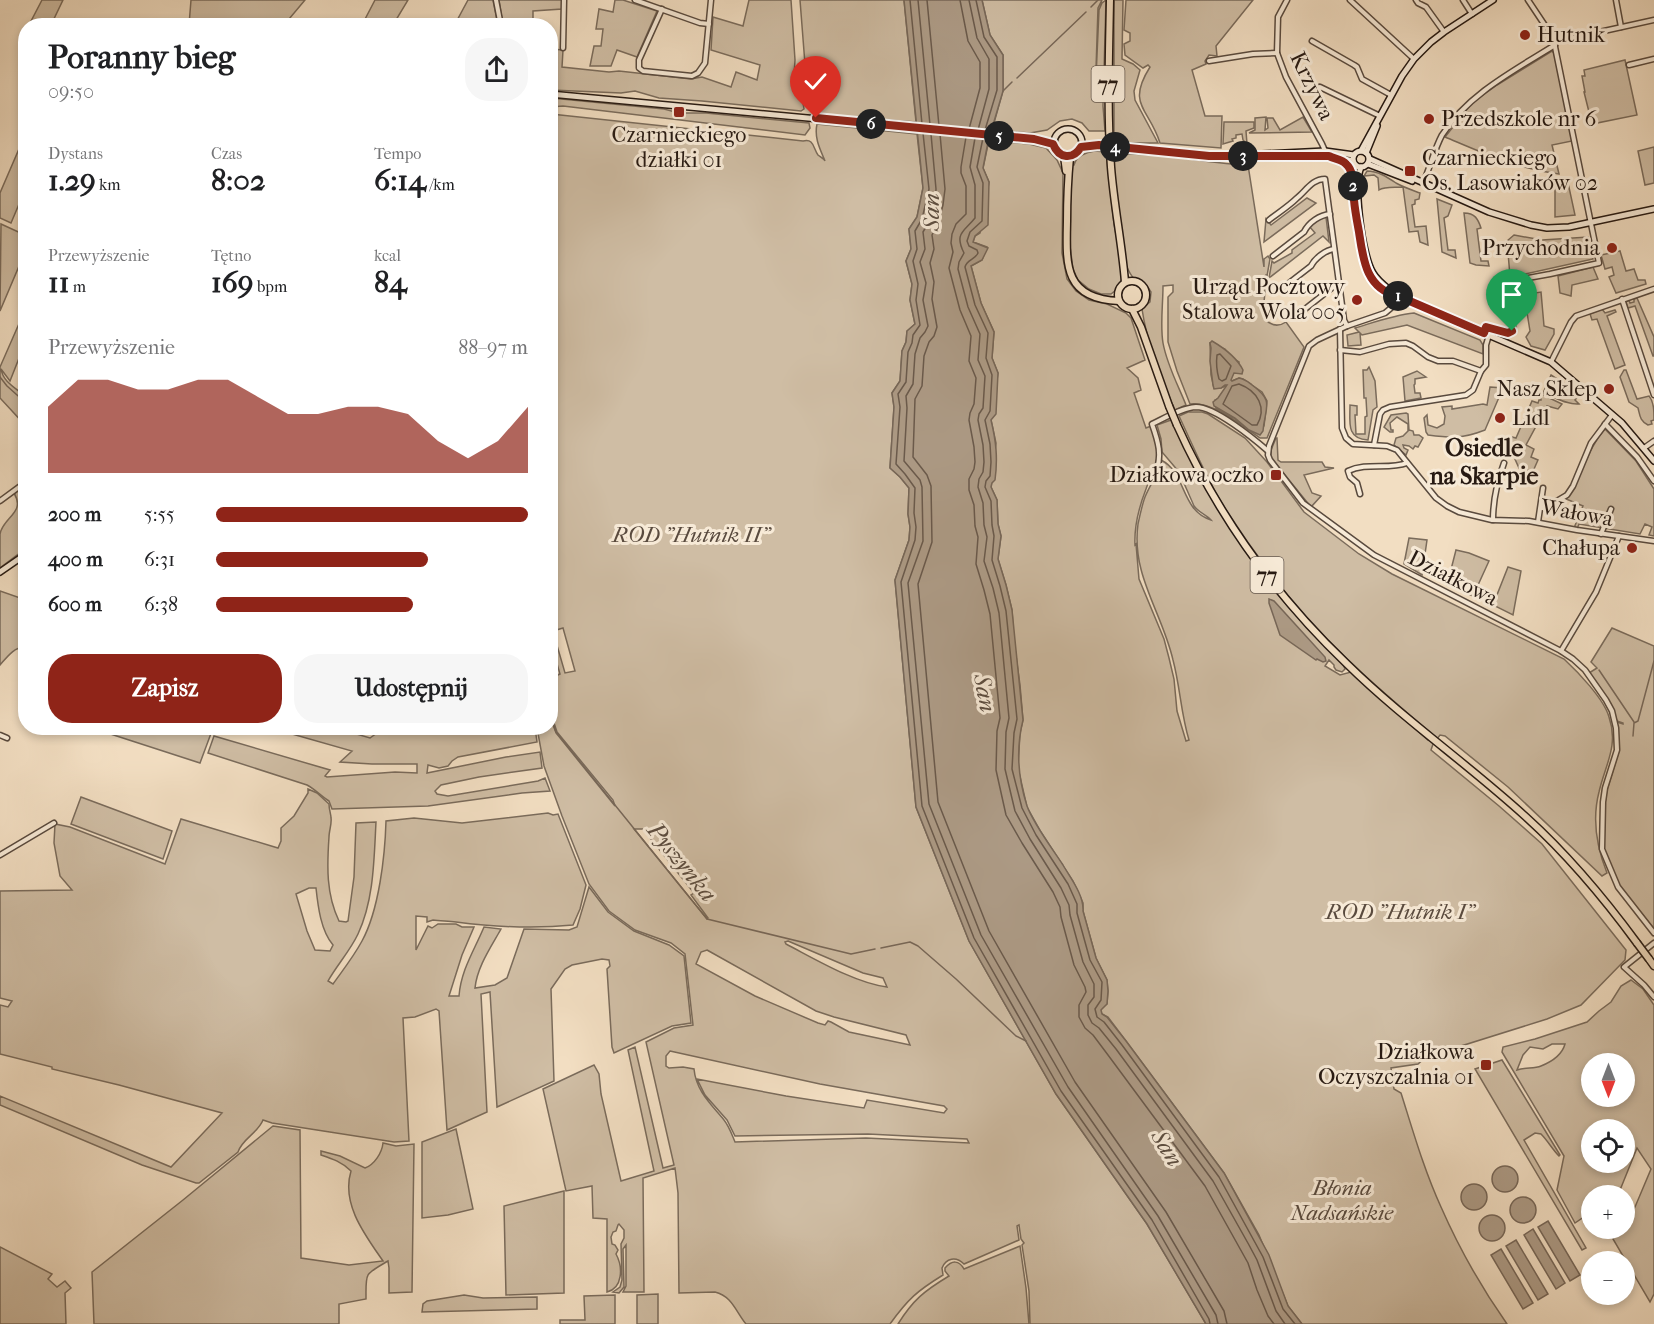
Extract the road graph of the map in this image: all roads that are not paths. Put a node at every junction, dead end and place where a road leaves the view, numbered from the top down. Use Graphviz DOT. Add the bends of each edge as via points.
graph roads {
  1 [pos="496,0"];
  2 [pos="564,0"];
  3 [pos="635,0"];
  4 [pos="711,0"];
  5 [pos="1287,0"];
  6 [pos="1350,0"];
  7 [pos="1416,0"];
  8 [pos="1463,0"];
  9 [pos="1493,0"];
  10 [pos="1528,0"];
  11 [pos="1616,0"];
  12 [pos="1110,3"];
  13 [pos="662,9"];
  14 [pos="1472,14"];
  15 [pos="499,18"];
  16 [pos="1654,20"];
  17 [pos="709,24"];
  18 [pos="1621,27"];
  19 [pos="1444,32"];
  20 [pos="1312,41"];
  21 [pos="1555,44"];
  22 [pos="563,48"];
  23 [pos="1277,53"];
  24 [pos="1414,59"];
  25 [pos="1654,59"];
  26 [pos="1209,61"];
  27 [pos="1629,65"];
  28 [pos="1320,87"];
  29 [pos="558,95"];
  30 [pos="1391,96"];
  31 [pos="1380,116"];
  32 [pos="1054,141"];
  33 [pos="1082,144"];
  34 [pos="1364,152"];
  35 [pos="1327,154"];
  36 [pos="1067,157"];
  37 [pos="1356,162"];
  38 [pos="1369,162"];
  39 [pos="1353,179"];
  40 [pos="1423,184"];
  41 [pos="1654,209"];
  42 [pos="1330,214"];
  43 [pos="1269,220"];
  44 [pos="1591,223"];
  45 [pos="1334,249"];
  46 [pos="1273,256"];
  47 [pos="1129,281"];
  48 [pos="1339,286"];
  49 [pos="1654,289"];
  50 [pos="1280,290"];
  51 [pos="1398,296"];
  52 [pos="1119,298"];
  53 [pos="1622,299"];
  54 [pos="1135,308"];
  55 [pos="1305,309"];
  56 [pos="1347,326"];
  57 [pos="1340,329"];
  58 [pos="1487,334"];
  59 [pos="1341,350"];
  60 [pos="1551,362"];
  61 [pos="1481,371"];
  62 [pos="1654,395"];
  63 [pos="1612,414"];
  64 [pos="1605,424"];
  65 [pos="1654,442"];
  66 [pos="1374,445"];
  67 [pos="1644,448"];
  68 [pos="1268,451"];
  69 [pos="1654,461"];
  70 [pos="1407,463"];
  71 [pos="1504,463"];
  72 [pos="1155,474"];
  73 [pos="1654,481"];
  74 [pos="18,488"];
  75 [pos="1543,488"];
  76 [pos="1360,494"];
  77 [pos="0,501"];
  78 [pos="1541,508"];
  79 [pos="1611,509"];
  80 [pos="1493,520"];
  81 [pos="1538,522"];
  82 [pos="1601,534"];
  83 [pos="1619,536"];
  84 [pos="1654,542"];
  85 [pos="18,560"];
  86 [pos="0,572"];
  87 [pos="1561,651"];
  88 [pos="0,735"];
  89 [pos="7,738"];
  90 [pos="54,823"];
  91 [pos="0,855"];
  92 [pos="1654,933"];
  93 [pos="1654,943"];
  94 [pos="1654,966"];
  95 [pos="1654,997"];
  1 -- 15 [label="street"];
  2 -- 22 [label="street"];
  3 -- 13 [label="street"];
  4 -- 17 [label="street"];
  5 -- 23 [label="street, Krzywa" via="1278,17"];
  6 -- 24 [label="street"];
  7 -- 19 [label="street"];
  8 -- 14 [label="street"];
  9 -- 14 [label="street"];
  10 -- 21 [label="street"];
  11 -- 18 [label="street"];
  12 -- 47 [label="main road, 77" via="1110,153"];
  13 -- 17 [label="street"];
  13 -- 17 [label="street" via="639,60 643,71 682,76 698,73 705,63"];
  14 -- 19 [label="street"];
  16 -- 18 [label="street"];
  18 -- 21 [label="street"];
  19 -- 24 [label="street"];
  20 -- 30 [label="street" via="1358,67 1362,80"];
  21 -- 40 [label="street" via="1495,83 1458,114 1441,136"];
  21 -- 44 [label="street"];
  23 -- 26 [label="street"];
  23 -- 35 [label="street, Krzywa"];
  24 -- 30 [label="street"];
  25 -- 27 [label="street"];
  28 -- 31 [label="street"];
  29 -- 32 [label="street"];
  30 -- 31 [label="street"];
  31 -- 34 [label="street"];
  32 -- 33 [label="street" via="1060,130 1069,128 1078,132"];
  32 -- 36 [label="street" via="1057,152"];
  33 -- 35 [label="street, bridge" via="1209,156"];
  33 -- 36 [label="street" via="1077,153"];
  34 -- 37 [label="street"];
  34 -- 38 [label="street"];
  35 -- 37 [label="street"];
  35 -- 39 [label="street" via="1346,163"];
  36 -- 52 [label="main road" via="1068,268 1080,288 1109,301"];
  37 -- 38 [label="street"];
  37 -- 39 [label="street"];
  37 -- 51 [label="street" via="1367,259 1376,278"];
  38 -- 40 [label="street"];
  39 -- 51 [label="street" via="1366,268 1383,290"];
  40 -- 44 [label="street" via="1531,225 1558,228"];
  41 -- 44 [label="street"];
  42 -- 43 [label="street" via="1323,178"];
  42 -- 45 [label="street"];
  42 -- 46 [label="street" via="1315,220"];
  44 -- 58 [label="street" via="1599,263 1510,282 1512,331 1486,327"];
  45 -- 48 [label="street"];
  45 -- 50 [label="street" via="1313,261"];
  47 -- 52 [label="main road" via="1120,286"];
  47 -- 54 [label="main road, 77" via="1141,284 1146,291 1144,302"];
  48 -- 55 [label="street"];
  48 -- 56 [label="street"];
  49 -- 53 [label="street"];
  51 -- 56 [label="street" via="1385,313"];
  51 -- 58 [label="street"];
  52 -- 54 [label="main road" via="1125,307"];
  53 -- 60 [label="street" via="1576,316"];
  53 -- 62 [label="street"];
  54 -- 94 [label="main road, 77, bridge" via="1169,406 1195,461 1221,508 1276,587 1344,662 1552,842 1593,886"];
  56 -- 57 [label="street"];
  57 -- 59 [label="street, Wałowa"];
  57 -- 68 [label="street" via="1313,342 1306,350"];
  58 -- 60 [label="street"];
  58 -- 61 [label="street" via="1487,362"];
  59 -- 61 [label="street" via="1360,352 1389,344 1413,345 1438,361 1453,361"];
  59 -- 66 [label="street, Wałowa" via="1342,428 1353,444"];
  60 -- 63 [label="street"];
  61 -- 66 [label="street" via="1469,393 1383,410"];
  63 -- 64 [label="street"];
  63 -- 67 [label="street"];
  64 -- 73 [label="street"];
  64 -- 78 [label="street" via="1591,443 1573,486 1566,495"];
  65 -- 67 [label="street"];
  66 -- 70 [label="street, Wałowa" via="1392,448"];
  67 -- 69 [label="street"];
  68 -- 72 [label="street" via="1220,416 1195,407 1152,424 1160,450"];
  68 -- 87 [label="street, Działkowa" via="1270,460 1303,503 1374,555"];
  70 -- 76 [label="street" via="1348,471"];
  70 -- 80 [label="street, Wałowa" via="1442,503 1459,512"];
  71 -- 80 [label="street" via="1495,492"];
  74 -- 77 [label="street"];
  75 -- 78 [label="street"];
  78 -- 81 [label="street"];
  79 -- 82 [label="street"];
  80 -- 81 [label="street, Wałowa"];
  81 -- 82 [label="street, Wałowa"];
  82 -- 83 [label="street, Wałowa"];
  83 -- 84 [label="street, Wałowa"];
  83 -- 87 [label="street" via="1596,592"];
  85 -- 86 [label="street"];
  87 -- 92 [label="street, Działkowa" via="1585,670 1612,711 1617,744 1605,788 1602,849 1618,887"];
  88 -- 89 [label="street"];
  90 -- 91 [label="street"];
  93 -- 95 [label="street" via="1624,967"];
}
